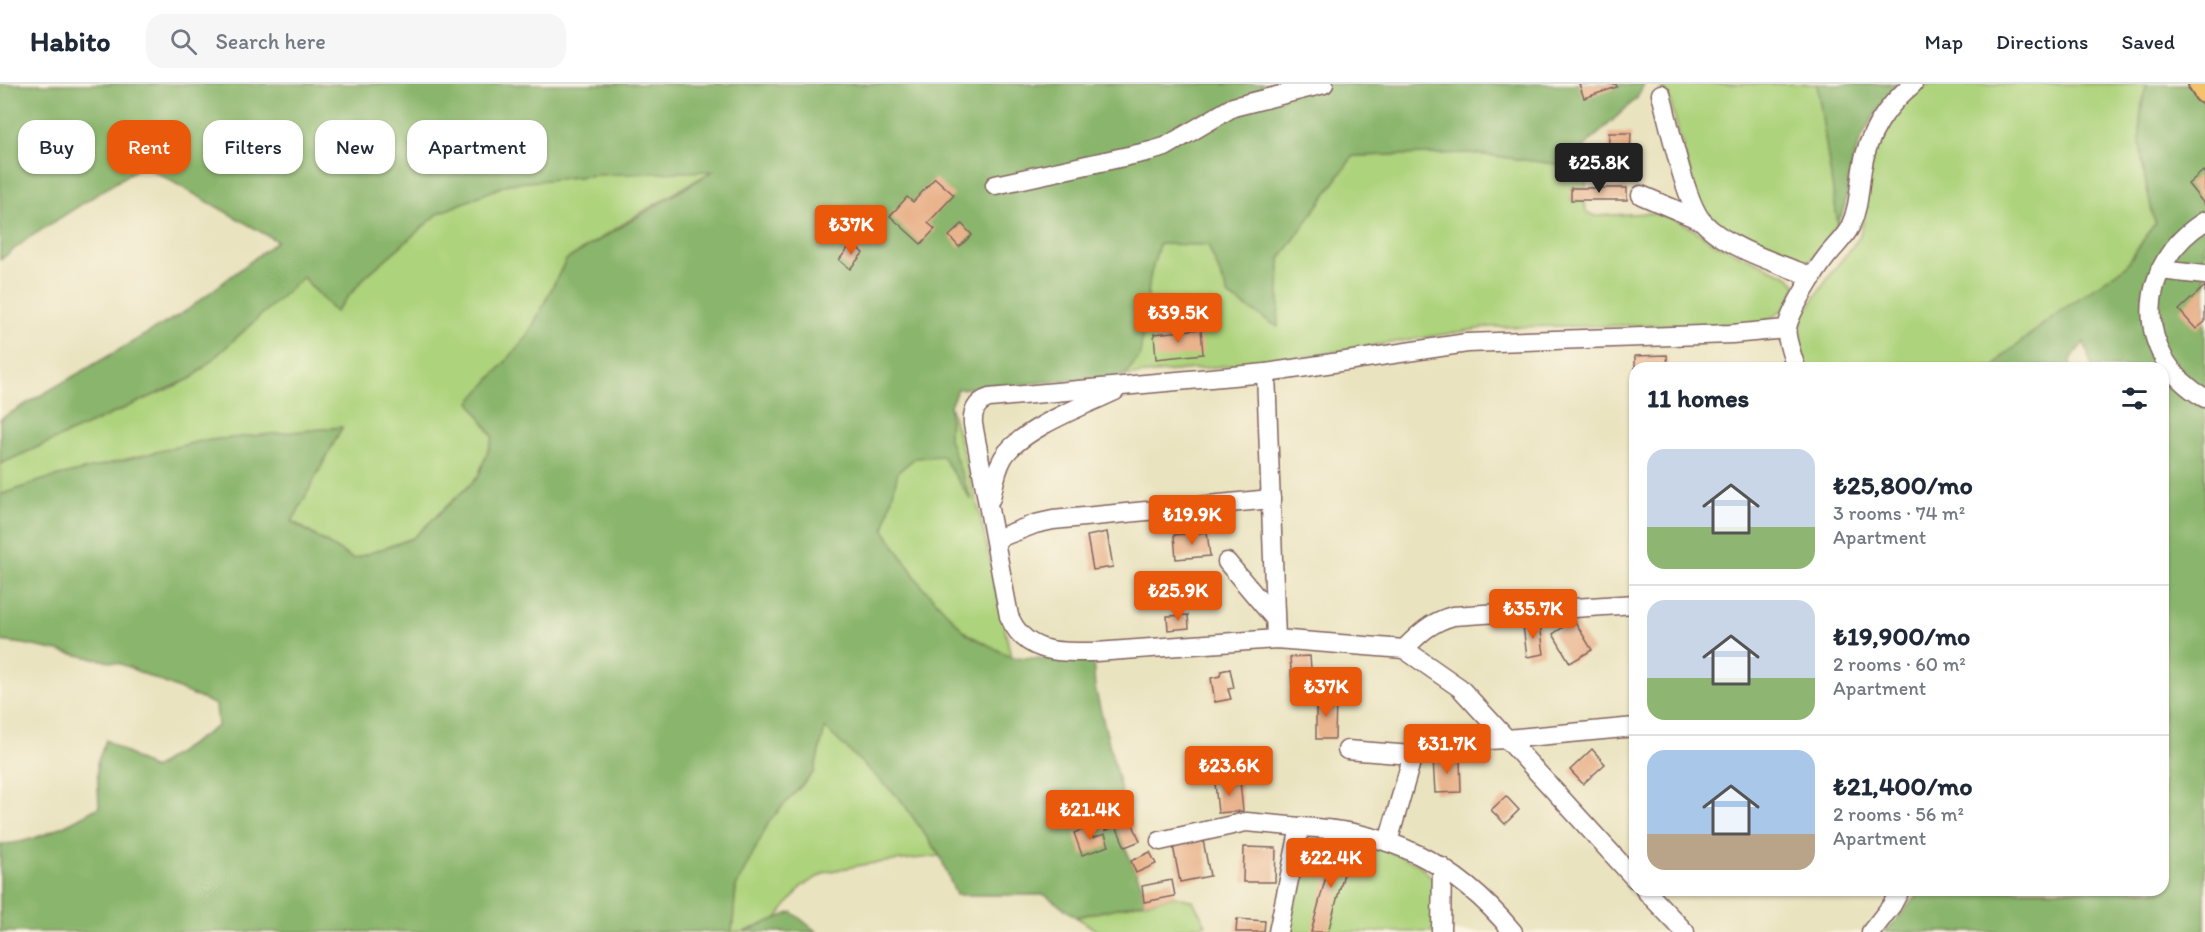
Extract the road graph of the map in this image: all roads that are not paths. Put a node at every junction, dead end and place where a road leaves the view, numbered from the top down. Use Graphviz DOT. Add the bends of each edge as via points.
graph roads {
  1 [pos="1324,84"];
  2 [pos="1913,84"];
  3 [pos="2200,84"];
  4 [pos="2205,92"];
  5 [pos="1661,94"];
  6 [pos="995,185"];
  7 [pos="1641,195"];
  8 [pos="1702,221"];
  9 [pos="2205,221"];
  10 [pos="2160,270"];
  11 [pos="2205,275"];
  12 [pos="1813,277"];
  13 [pos="1786,329"];
  14 [pos="1794,362"];
  15 [pos="2167,362"];
  16 [pos="2169,365"];
  17 [pos="1266,373"];
  18 [pos="1125,386"];
  19 [pos="2205,398"];
  20 [pos="1271,499"];
  21 [pos="989,506"];
  22 [pos="996,539"];
  23 [pos="1227,562"];
  24 [pos="1629,604"];
  25 [pos="1275,619"];
  26 [pos="1276,639"];
  27 [pos="1404,649"];
  28 [pos="1629,728"];
  29 [pos="1507,739"];
  30 [pos="1347,750"];
  31 [pos="1412,755"];
  32 [pos="1300,826"];
  33 [pos="1160,841"];
  34 [pos="1388,842"];
  35 [pos="1442,867"];
  36 [pos="1629,872"];
  37 [pos="1651,896"];
  38 [pos="1897,896"];
  39 [pos="1278,932"];
  40 [pos="1441,932"];
  41 [pos="1513,932"];
  42 [pos="1685,932"];
  43 [pos="1871,932"];
  1 -- 6 [label="street" via="1233,108 1151,152"];
  2 -- 12 [label="street" via="1875,128 1862,168 1857,211 1849,230"];
  3 -- 4 [label="main road"];
  5 -- 8 [label="street" via="1691,200"];
  7 -- 8 [label="street"];
  8 -- 12 [label="street" via="1737,246"];
  9 -- 10 [label="street" via="2172,249"];
  10 -- 11 [label="street"];
  10 -- 15 [label="street" via="2152,331"];
  12 -- 13 [label="street"];
  13 -- 14 [label="street"];
  13 -- 17 [label="street" via="1467,343"];
  16 -- 19 [label="street" via="2184,383"];
  17 -- 18 [label="street"];
  17 -- 20 [label="street"];
  18 -- 21 [label="street" via="1020,440 999,466"];
  18 -- 21 [label="street" via="989,398 978,403 974,424"];
  20 -- 22 [label="street" via="1053,520"];
  20 -- 25 [label="street"];
  21 -- 22 [label="street"];
  22 -- 26 [label="street" via="1009,616 1015,630 1034,645 1096,652"];
  23 -- 25 [label="street"];
  24 -- 27 [label="street" via="1453,616 1424,628"];
  25 -- 26 [label="street"];
  26 -- 27 [label="street"];
  27 -- 29 [label="street" via="1460,688"];
  28 -- 29 [label="street"];
  29 -- 31 [label="street" via="1431,743 1415,748"];
  29 -- 36 [label="street"];
  30 -- 31 [label="street"];
  31 -- 34 [label="street"];
  32 -- 33 [label="street" via="1246,822"];
  32 -- 34 [label="street" via="1346,830"];
  32 -- 39 [label="street"];
  34 -- 35 [label="street"];
  35 -- 40 [label="street"];
  35 -- 41 [label="street"];
  37 -- 42 [label="street"];
  38 -- 43 [label="street"];
}
